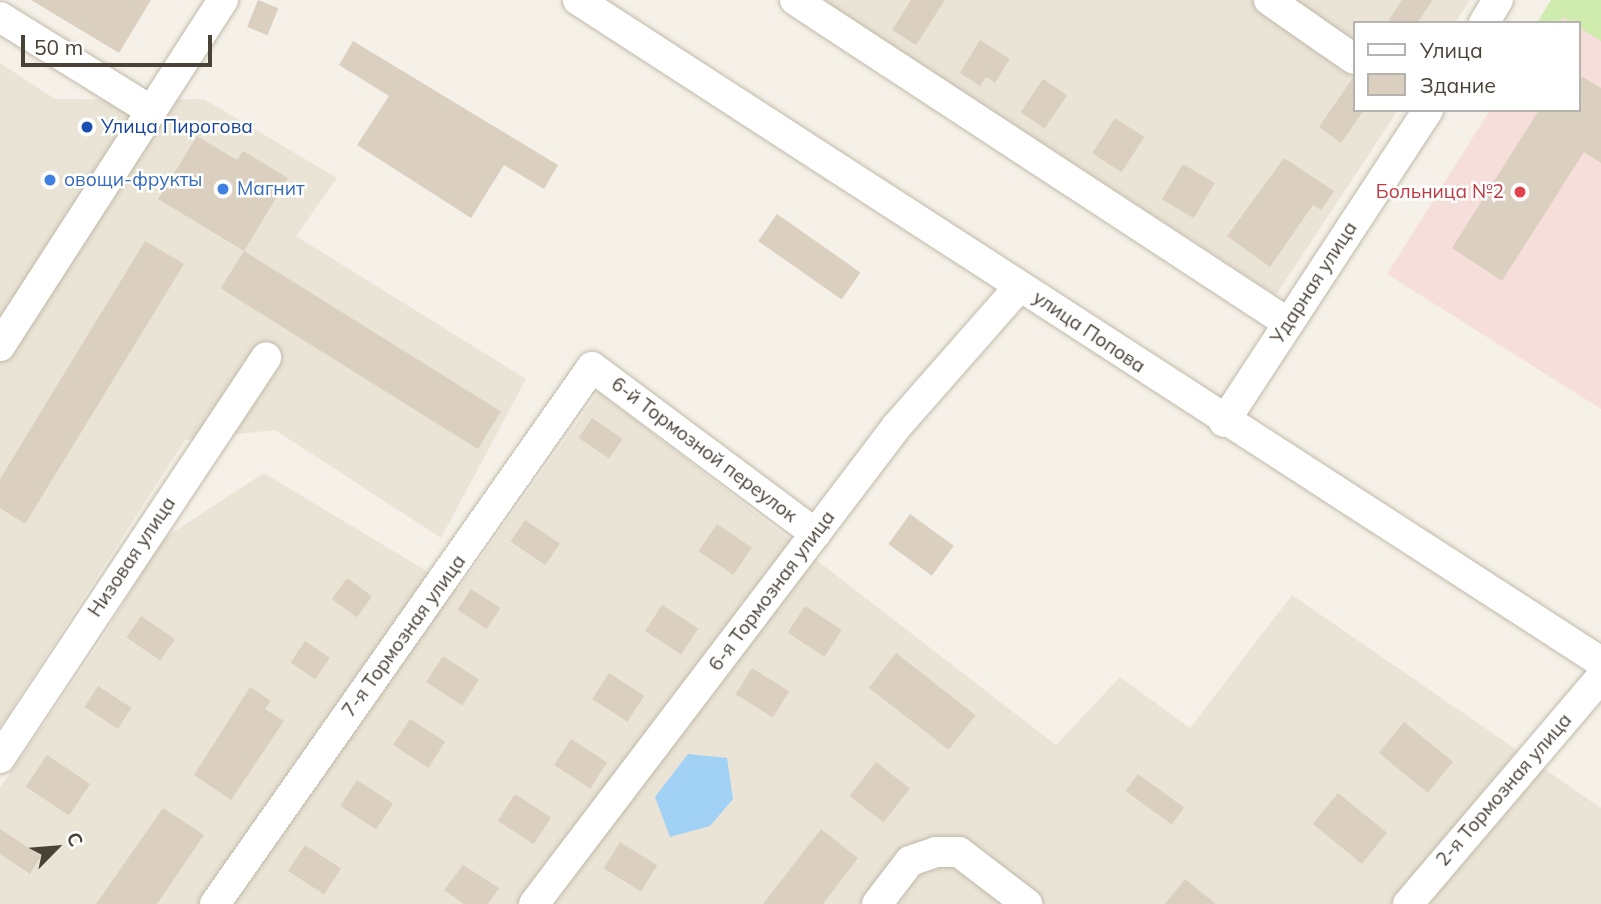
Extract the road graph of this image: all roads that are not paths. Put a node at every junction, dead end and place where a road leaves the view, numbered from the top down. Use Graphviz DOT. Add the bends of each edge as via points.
graph roads {
  1 [pos="223,0"];
  2 [pos="578,0"];
  3 [pos="795,0"];
  4 [pos="1269,0"];
  5 [pos="1498,0"];
  6 [pos="0,17"];
  7 [pos="1484,21"];
  8 [pos="1352,58"];
  9 [pos="150,110"];
  10 [pos="1427,112"];
  11 [pos="1020,286"];
  12 [pos="1288,323"];
  13 [pos="0,346"];
  14 [pos="266,357"];
  15 [pos="592,367"];
  16 [pos="1224,422"];
  17 [pos="816,534"];
  18 [pos="1601,662"];
  19 [pos="1601,677"];
  20 [pos="0,758"];
  21 [pos="215,904"];
  22 [pos="534,904"];
  23 [pos="877,904"];
  24 [pos="1027,904"];
  25 [pos="1408,904"];
  1 -- 9 [label="street"];
  2 -- 11 [label="street, улица Попова"];
  3 -- 12 [label="street"];
  4 -- 8 [label="street"];
  5 -- 7 [label="street"];
  6 -- 9 [label="street"];
  9 -- 13 [label="street"];
  10 -- 12 [label="street, Ударная улица"];
  11 -- 16 [label="street, улица Попова"];
  11 -- 17 [label="street, 6-я Тормозная улица" via="897,426"];
  12 -- 16 [label="street, Ударная улица"];
  14 -- 20 [label="street, Низовая улица"];
  15 -- 17 [label="street, 6-й Тормозной переулок"];
  15 -- 21 [label="street, 7-я Тормозная улица"];
  16 -- 18 [label="street, улица Попова"];
  17 -- 22 [label="street, 6-я Тормозная улица"];
  19 -- 25 [label="street, 2-я Тормозная улица"];
  23 -- 24 [label="street" via="910,862 936,852 959,852"];
}
